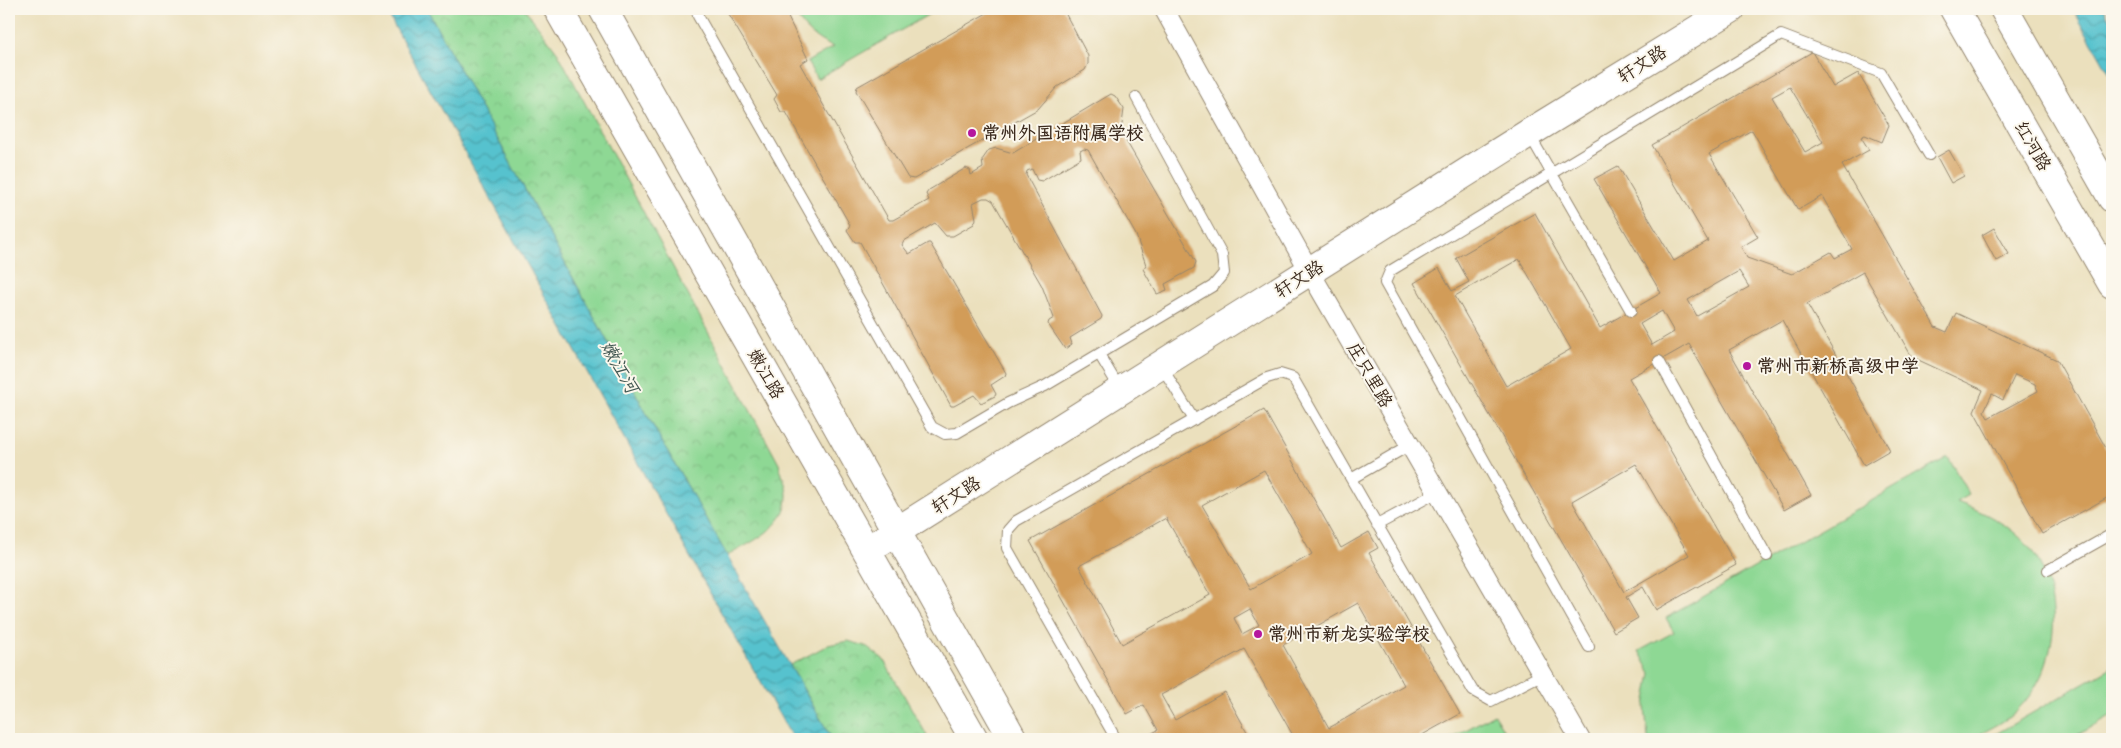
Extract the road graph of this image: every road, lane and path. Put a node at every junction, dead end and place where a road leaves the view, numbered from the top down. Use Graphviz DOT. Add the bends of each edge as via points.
graph roads {
  1 [pos="558,9"];
  2 [pos="603,9"];
  3 [pos="697,9"];
  4 [pos="1164,9"];
  5 [pos="1731,9"];
  6 [pos="1954,9"];
  7 [pos="2004,9"];
  8 [pos="1136,97"];
  9 [pos="1528,133"];
  10 [pos="1929,156"];
  11 [pos="1552,173"];
  12 [pos="2112,198"];
  13 [pos="1310,272"];
  14 [pos="2112,284"];
  15 [pos="1631,311"];
  16 [pos="1099,354"];
  17 [pos="1658,361"];
  18 [pos="1161,366"];
  19 [pos="1122,391"];
  20 [pos="1194,420"];
  21 [pos="1410,445"];
  22 [pos="1351,480"];
  23 [pos="1438,492"];
  24 [pos="1378,525"];
  25 [pos="896,533"];
  26 [pos="2112,534"];
  27 [pos="867,550"];
  28 [pos="1767,556"];
  29 [pos="2048,570"];
  30 [pos="1589,647"];
  31 [pos="1543,674"];
  32 [pos="974,739"];
  33 [pos="1012,739"];
  34 [pos="1116,739"];
  35 [pos="1580,739"];
  1 -- 27 [label="main road, 嫩江路"];
  2 -- 25 [label="main road, 嫩江路"];
  3 -- 16 [label="lane" via="698,16 932,427 945,434 957,432"];
  4 -- 13 [label="street, 庄只里路"];
  5 -- 9 [label="main road, 轩文路"];
  6 -- 14 [label="main road, 红河路"];
  7 -- 12 [label="main road"];
  8 -- 16 [label="lane" via="1222,255 1224,272 1214,286"];
  9 -- 11 [label="lane"];
  9 -- 13 [label="main road, 轩文路"];
  10 -- 11 [label="lane" via="1881,73 1781,35"];
  11 -- 15 [label="lane"];
  11 -- 30 [label="lane" via="1390,271 1385,283"];
  13 -- 18 [label="main road, 轩文路"];
  13 -- 21 [label="street, 庄只里路"];
  16 -- 19 [label="lane"];
  17 -- 28 [label="lane"];
  18 -- 19 [label="main road, 轩文路"];
  18 -- 20 [label="lane"];
  19 -- 25 [label="main road, 轩文路"];
  20 -- 22 [label="lane" via="1267,378 1280,374 1293,378"];
  20 -- 34 [label="lane" via="1016,522 1008,530 1007,548"];
  21 -- 22 [label="lane"];
  21 -- 23 [label="street, 庄只里路"];
  22 -- 24 [label="lane"];
  23 -- 24 [label="lane"];
  23 -- 31 [label="street, 庄只里路"];
  24 -- 31 [label="lane" via="1473,691 1491,701"];
  25 -- 27 [label="main road, 轩文路"];
  25 -- 33 [label="main road, 嫩江路"];
  26 -- 29 [label="lane"];
  27 -- 32 [label="main road, 嫩江路"];
  31 -- 35 [label="street, 庄只里路"];
}
